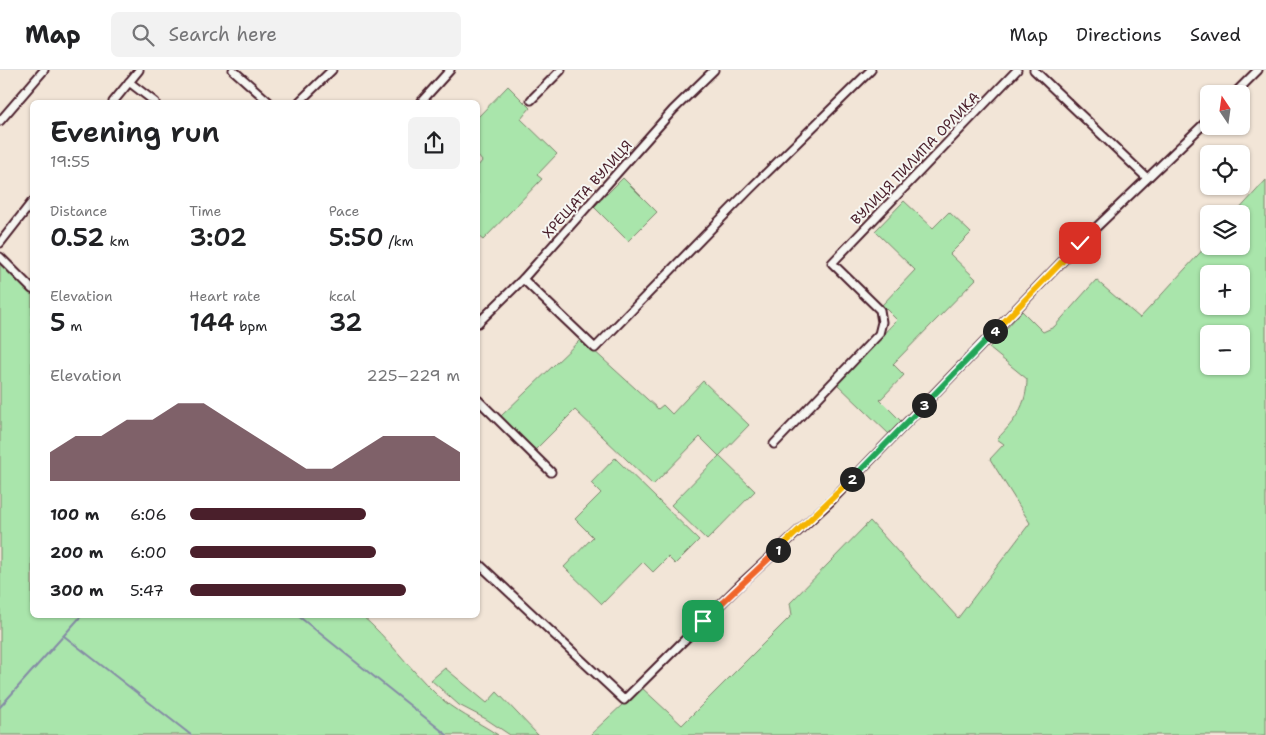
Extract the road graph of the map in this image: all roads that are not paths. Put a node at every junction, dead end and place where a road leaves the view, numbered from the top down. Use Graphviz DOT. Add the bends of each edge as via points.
graph roads {
  1 [pos="44,70"];
  2 [pos="139,70"];
  3 [pos="332,70"];
  4 [pos="450,70"];
  5 [pos="561,70"];
  6 [pos="714,70"];
  7 [pos="870,70"];
  8 [pos="1017,70"];
  9 [pos="1034,70"];
  10 [pos="1258,70"];
  11 [pos="238,72"];
  12 [pos="129,82"];
  13 [pos="1243,85"];
  14 [pos="115,100"];
  15 [pos="152,100"];
  16 [pos="267,100"];
  17 [pos="301,100"];
  18 [pos="423,100"];
  19 [pos="531,100"];
  20 [pos="0,121"];
  21 [pos="1200,128"];
  22 [pos="1147,178"];
  23 [pos="30,205"];
  24 [pos="0,243"];
  25 [pos="0,257"];
  26 [pos="523,278"];
  27 [pos="30,287"];
  28 [pos="480,321"];
  29 [pos="480,402"];
  30 [pos="774,444"];
  31 [pos="551,472"];
  32 [pos="480,565"];
  1 -- 20 [label="street"];
  2 -- 12 [label="street"];
  3 -- 17 [label="street"];
  4 -- 18 [label="street"];
  5 -- 19 [label="street"];
  6 -- 26 [label="street, ХРЕЩАТА ВУЛИЦЯ" via="673,110"];
  7 -- 26 [label="street" via="595,348"];
  8 -- 30 [label="street, ВУЛИЦЯ ПИЛИПА ОРЛИКА" via="832,263 880,310 879,334"];
  9 -- 22 [label="street"];
  10 -- 13 [label="street"];
  11 -- 16 [label="street"];
  12 -- 14 [label="street"];
  12 -- 15 [label="street"];
  21 -- 22 [label="street"];
  22 -- 32 [label="street" via="1073,249 831,501 743,582 624,700"];
  23 -- 24 [label="street"];
  25 -- 27 [label="street"];
  26 -- 28 [label="street, ХРЕЩАТА ВУЛИЦЯ"];
  29 -- 31 [label="street"];
}
